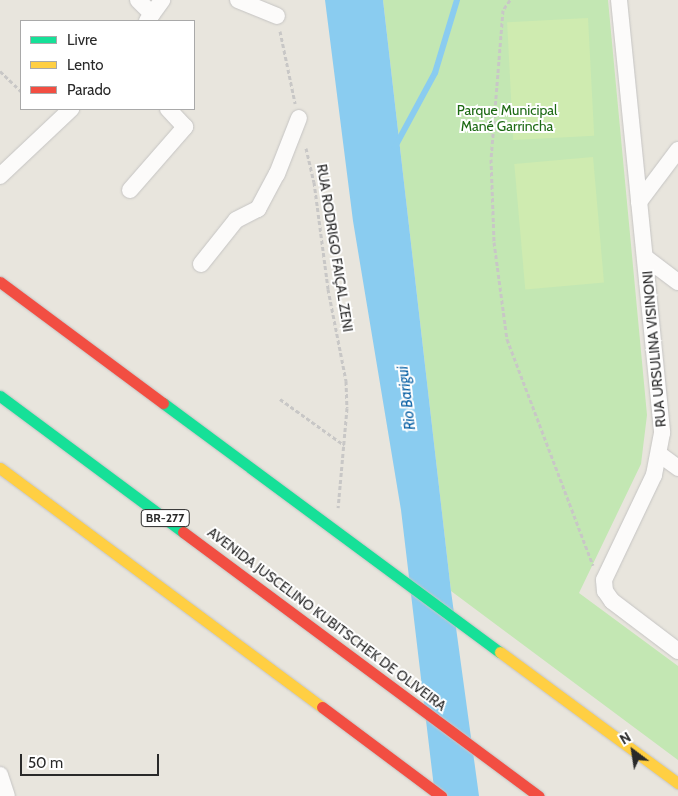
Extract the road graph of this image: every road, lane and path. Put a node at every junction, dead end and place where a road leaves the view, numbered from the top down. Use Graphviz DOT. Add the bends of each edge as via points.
graph roads {
  1 [pos="138,0"];
  2 [pos="162,0"];
  3 [pos="238,0"];
  4 [pos="510,0"];
  5 [pos="618,0"];
  6 [pos="277,16"];
  7 [pos="149,18"];
  8 [pos="0,71"];
  9 [pos="20,89"];
  10 [pos="70,110"];
  11 [pos="169,110"];
  12 [pos="299,118"];
  13 [pos="306,146"];
  14 [pos="678,150"];
  15 [pos="0,176"];
  16 [pos="130,190"];
  17 [pos="639,202"];
  18 [pos="646,258"];
  19 [pos="201,264"];
  20 [pos="0,282"];
  21 [pos="678,282"];
  22 [pos="0,396"];
  23 [pos="280,399"];
  24 [pos="345,445"];
  25 [pos="659,454"];
  26 [pos="0,468"];
  27 [pos="678,468"];
  28 [pos="0,476"];
  29 [pos="41,500"];
  30 [pos="336,531"];
  31 [pos="605,592"];
  32 [pos="678,651"];
  33 [pos="0,775"];
  34 [pos="678,783"];
  35 [pos="7,796"];
  36 [pos="441,796"];
  37 [pos="539,796"];
  1 -- 7 [label="street"];
  2 -- 7 [label="street"];
  3 -- 6 [label="street"];
  4 -- 31 [label="path" via="503,10 491,159 494,242 507,339 588,556"];
  5 -- 17 [label="street, RUA URSULINA VISINONI"];
  6 -- 12 [label="path"];
  8 -- 9 [label="path"];
  10 -- 15 [label="street"];
  11 -- 16 [label="street" via="185,127"];
  12 -- 19 [label="street" via="277,174 258,209 236,220"];
  13 -- 24 [label="path, RUA RODRIGO FAIÇAL ZENI" via="346,381"];
  14 -- 17 [label="street"];
  17 -- 18 [label="street, RUA URSULINA VISINONI"];
  18 -- 21 [label="street"];
  18 -- 25 [label="street, RUA URSULINA VISINONI" via="662,410"];
  20 -- 30 [label="main road"];
  22 -- 37 [label="main road, AVENIDA JUSCELINO KUBITSCHEK DE OLIVEIRA / BR-277"];
  23 -- 24 [label="path"];
  24 -- 30 [label="path, RUA RODRIGO FAIÇAL ZENI"];
  25 -- 27 [label="street"];
  25 -- 31 [label="street, RUA URSULINA VISINONI" via="646,493 606,570"];
  26 -- 29 [label="main road"];
  28 -- 29 [label="street"];
  29 -- 36 [label="main road"];
  30 -- 34 [label="main road"];
  31 -- 32 [label="street" via="621,609"];
  33 -- 35 [label="street"];
}
